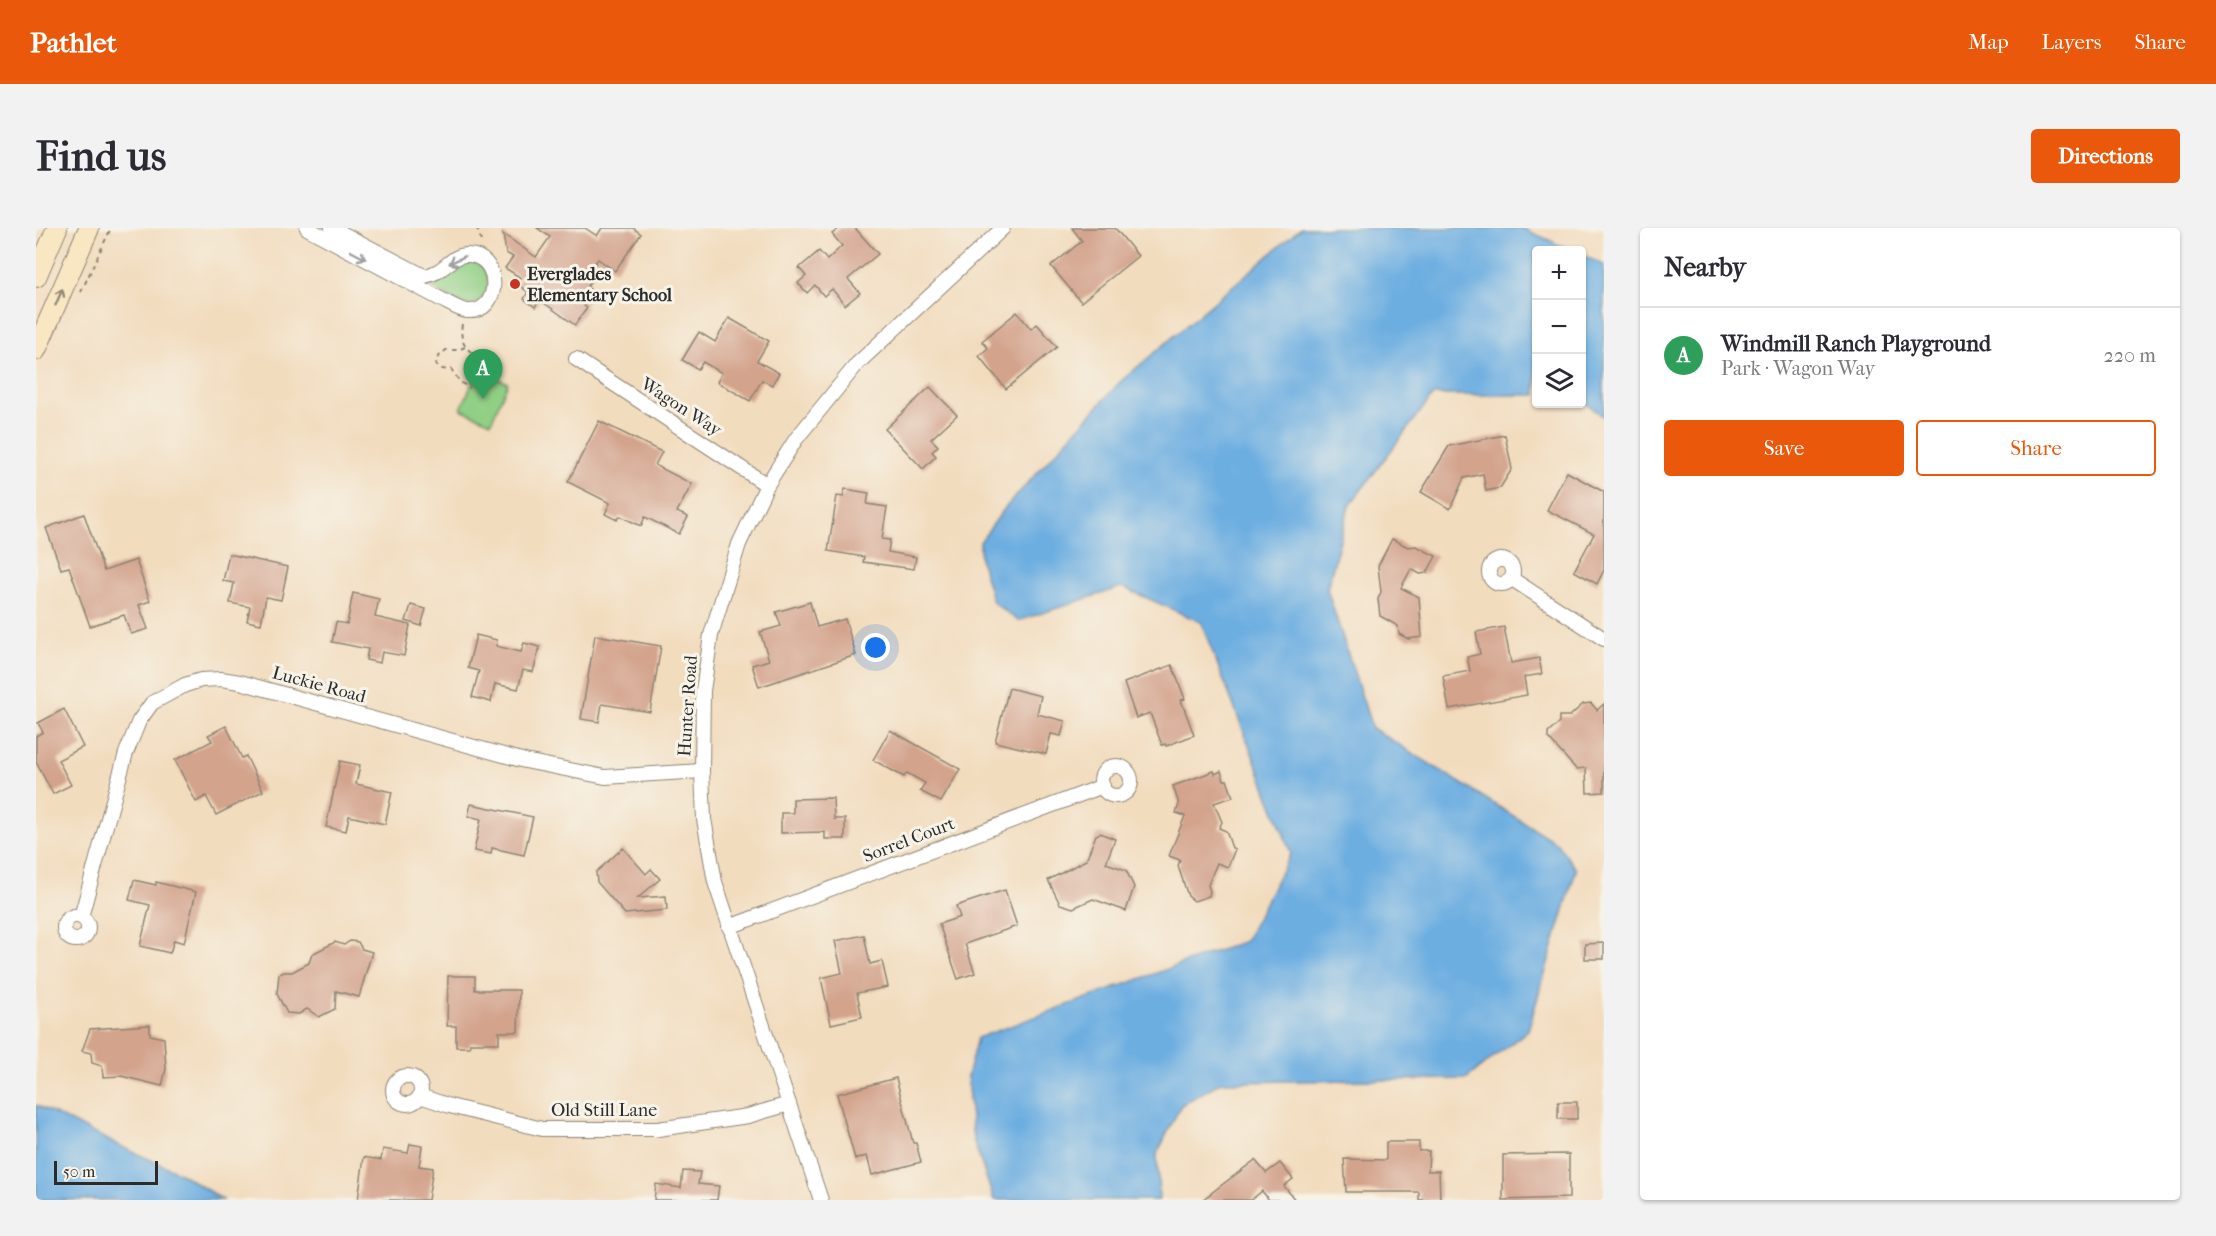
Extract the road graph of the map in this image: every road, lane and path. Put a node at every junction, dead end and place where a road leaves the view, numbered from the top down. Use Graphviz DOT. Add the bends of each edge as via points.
graph roads {
  1 [pos="57,228"];
  2 [pos="89,228"];
  3 [pos="111,228"];
  4 [pos="307,228"];
  5 [pos="332,228"];
  6 [pos="1003,228"];
  7 [pos="36,277"];
  8 [pos="81,292"];
  9 [pos="465,319"];
  10 [pos="465,347"];
  11 [pos="36,350"];
  12 [pos="576,359"];
  13 [pos="489,374"];
  14 [pos="470,388"];
  15 [pos="767,485"];
  16 [pos="1512,579"];
  17 [pos="1604,639"];
  18 [pos="702,771"];
  19 [pos="1103,786"];
  20 [pos="81,916"];
  21 [pos="729,927"];
  22 [pos="420,1096"];
  23 [pos="789,1104"];
  24 [pos="822,1200"];
  1 -- 7 [label="main road"];
  11 -- 2 [label="main road, one-way"];
  3 -- 8 [label="path"];
  4 -- 5 [label="street, one-way" via="466,311 477,310 491,298 494,276 475,256 456,258 436,274 424,276"];
  6 -- 15 [label="street, Hunter Road" via="856,364 796,439"];
  9 -- 10 [label="path" via="461,333"];
  10 -- 13 [label="path" via="492,365"];
  10 -- 14 [label="path" via="446,350 436,364 444,370 451,369"];
  12 -- 15 [label="street, Wagon Way"];
  15 -- 18 [label="street, Hunter Road" via="739,544 711,635 703,692"];
  16 -- 17 [label="street"];
  18 -- 20 [label="street, Luckie Road" via="605,777 525,761 240,682 201,680 158,699 139,720 126,753"];
  18 -- 21 [label="street, Hunter Road" via="715,882"];
  19 -- 21 [label="street, Sorrel Court"];
  21 -- 23 [label="street, Hunter Road"];
  22 -- 23 [label="street, Old Still Lane" via="542,1129 658,1129 748,1116"];
  23 -- 24 [label="street, Hunter Road"];
}
